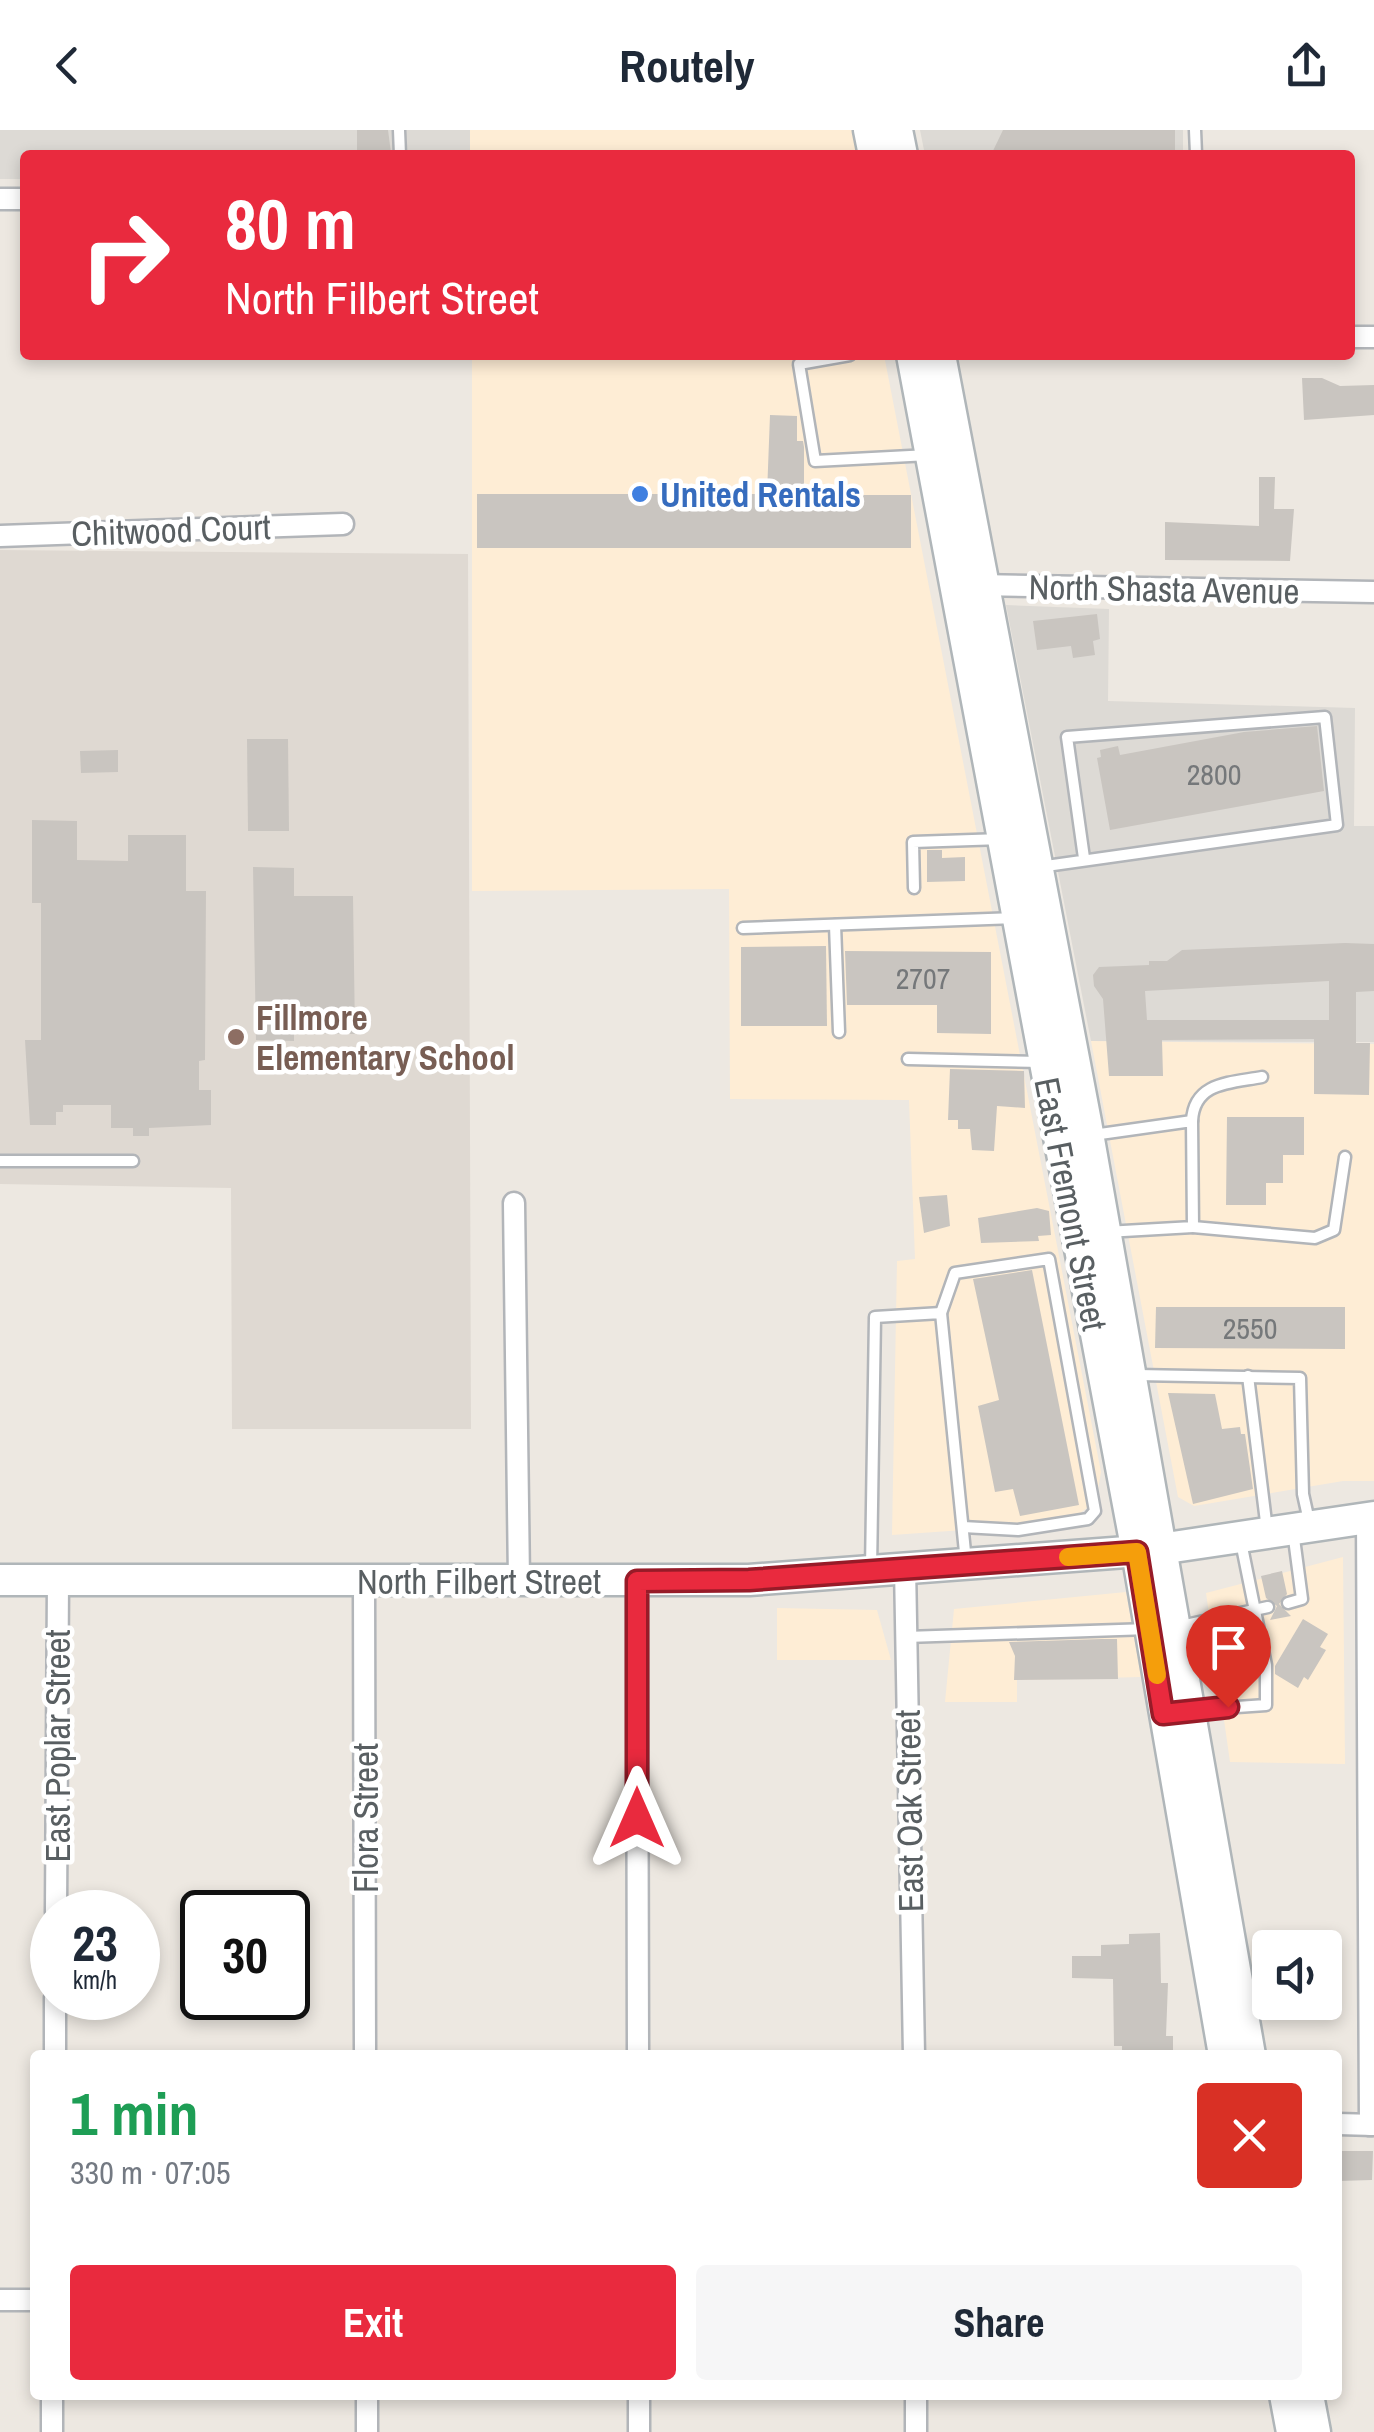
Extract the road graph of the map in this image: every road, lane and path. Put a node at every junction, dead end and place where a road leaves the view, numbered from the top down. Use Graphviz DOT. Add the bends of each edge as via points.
graph roads {
  1 [pos="821,360"];
  2 [pos="913,360"];
  3 [pos="941,360"];
  4 [pos="930,455"];
  5 [pos="343,524"];
  6 [pos="0,536"];
  7 [pos="968,585"];
  8 [pos="1374,592"];
  9 [pos="1002,840"];
  10 [pos="1084,858"];
  11 [pos="1038,867"];
  12 [pos="914,888"];
  13 [pos="1017,918"];
  14 [pos="836,925"];
  15 [pos="743,928"];
  16 [pos="838,1032"];
  17 [pos="908,1059"];
  18 [pos="1059,1060"];
  19 [pos="1262,1077"];
  20 [pos="1192,1121"];
  21 [pos="1089,1136"];
  22 [pos="1345,1157"];
  23 [pos="0,1161"];
  24 [pos="133,1161"];
  25 [pos="514,1203"];
  26 [pos="1193,1227"];
  27 [pos="1106,1232"];
  28 [pos="1098,1268"];
  29 [pos="1052,1275"];
  30 [pos="941,1313"];
  31 [pos="1130,1375"];
  32 [pos="1248,1376"];
  33 [pos="1133,1462"];
  34 [pos="1088,1470"];
  35 [pos="1370,1517"];
  36 [pos="963,1527"];
  37 [pos="1277,1529"];
  38 [pos="1149,1550"];
  39 [pos="966,1564"];
  40 [pos="905,1568"];
  41 [pos="871,1570"];
  42 [pos="0,1580"];
  43 [pos="58,1580"];
  44 [pos="364,1581"];
  45 [pos="519,1581"];
  46 [pos="637,1581"];
  47 [pos="1288,1603"];
  48 [pos="1268,1607"];
  49 [pos="1255,1610"];
  50 [pos="1162,1628"];
  51 [pos="906,1637"];
  52 [pos="1176,1712"];
  53 [pos="56,1890"];
  54 [pos="55,2020"];
  55 [pos="55,2050"];
  56 [pos="365,2050"];
  57 [pos="638,2050"];
  58 [pos="914,2050"];
  59 [pos="1223,2050"];
  60 [pos="1249,2050"];
  61 [pos="1342,2124"];
  62 [pos="1372,2125"];
  63 [pos="0,2300"];
  64 [pos="30,2300"];
  65 [pos="52,2400"];
  66 [pos="367,2400"];
  67 [pos="639,2400"];
  68 [pos="916,2400"];
  69 [pos="1286,2400"];
  70 [pos="1309,2400"];
  71 [pos="52,2432"];
  72 [pos="367,2432"];
  73 [pos="639,2432"];
  74 [pos="916,2432"];
  75 [pos="1292,2432"];
  76 [pos="1315,2432"];
  1 -- 4 [label="lane" via="798,364 815,461"];
  2 -- 4 [label="main road, East Fremont Street"];
  3 -- 7 [label="main road, East Fremont Street"];
  4 -- 7 [label="main road, East Fremont Street"];
  5 -- 6 [label="street, Chitwood Court"];
  7 -- 8 [label="street, North Shasta Avenue"];
  7 -- 9 [label="main road, East Fremont Street"];
  7 -- 11 [label="main road, East Fremont Street"];
  9 -- 12 [label="lane" via="913,842"];
  9 -- 13 [label="main road, East Fremont Street"];
  10 -- 10 [label="lane" via="1337,825 1324,717 1068,737"];
  10 -- 11 [label="lane"];
  11 -- 18 [label="main road, East Fremont Street"];
  13 -- 14 [label="lane"];
  13 -- 18 [label="main road, East Fremont Street"];
  14 -- 15 [label="lane"];
  14 -- 16 [label="lane"];
  17 -- 18 [label="lane"];
  18 -- 21 [label="main road, East Fremont Street"];
  18 -- 28 [label="main road, East Fremont Street"];
  19 -- 20 [label="lane" via="1204,1091 1192,1104"];
  20 -- 21 [label="lane"];
  20 -- 26 [label="lane"];
  21 -- 27 [label="main road, East Fremont Street"];
  22 -- 26 [label="lane" via="1334,1230 1315,1238"];
  23 -- 24 [label="lane"];
  25 -- 45 [label="street"];
  26 -- 27 [label="lane"];
  27 -- 28 [label="main road, East Fremont Street"];
  28 -- 29 [label="lane"];
  28 -- 31 [label="main road, East Fremont Street"];
  28 -- 33 [label="main road, East Fremont Street"];
  29 -- 30 [label="lane" via="1050,1259 955,1273"];
  29 -- 34 [label="lane"];
  30 -- 36 [label="lane"];
  30 -- 41 [label="lane" via="875,1316"];
  31 -- 32 [label="lane"];
  31 -- 33 [label="main road, East Fremont Street"];
  32 -- 37 [label="lane"];
  32 -- 37 [label="lane" via="1300,1378 1302,1494"];
  33 -- 34 [label="lane"];
  33 -- 38 [label="main road, East Fremont Street"];
  34 -- 36 [label="lane" via="1095,1511 1088,1519 1018,1530"];
  35 -- 37 [label="main road, North Filbert Street"];
  35 -- 62 [label="street"];
  36 -- 39 [label="lane"];
  37 -- 38 [label="main road, North Filbert Street"];
  37 -- 47 [label="lane" via="1302,1600"];
  37 -- 49 [label="lane"];
  38 -- 39 [label="main road, North Filbert Street"];
  38 -- 50 [label="main road, East Fremont Street"];
  39 -- 40 [label="main road, North Filbert Street"];
  40 -- 41 [label="main road, North Filbert Street"];
  40 -- 51 [label="street, East Oak Street"];
  41 -- 46 [label="main road, North Filbert Street"];
  42 -- 43 [label="main road, North Filbert Street"];
  43 -- 44 [label="main road, North Filbert Street"];
  43 -- 53 [label="street, East Poplar Street"];
  44 -- 45 [label="main road, North Filbert Street"];
  44 -- 56 [label="street, Flora Street"];
  45 -- 46 [label="main road, North Filbert Street"];
  46 -- 57 [label="street"];
  48 -- 49 [label="lane"];
  49 -- 50 [label="lane"];
  49 -- 52 [label="lane" via="1266,1705"];
  50 -- 51 [label="lane"];
  50 -- 52 [label="main road, East Fremont Street"];
  51 -- 58 [label="street, East Oak Street"];
  52 -- 59 [label="main road, East Fremont Street"];
  52 -- 60 [label="main road, East Fremont Street"];
  54 -- 55 [label="street"];
  61 -- 62 [label="street"];
  63 -- 64 [label="street"];
  65 -- 71 [label="street"];
  66 -- 72 [label="street"];
  67 -- 73 [label="street"];
  68 -- 74 [label="street"];
  69 -- 75 [label="main road"];
  70 -- 76 [label="main road"];
}
